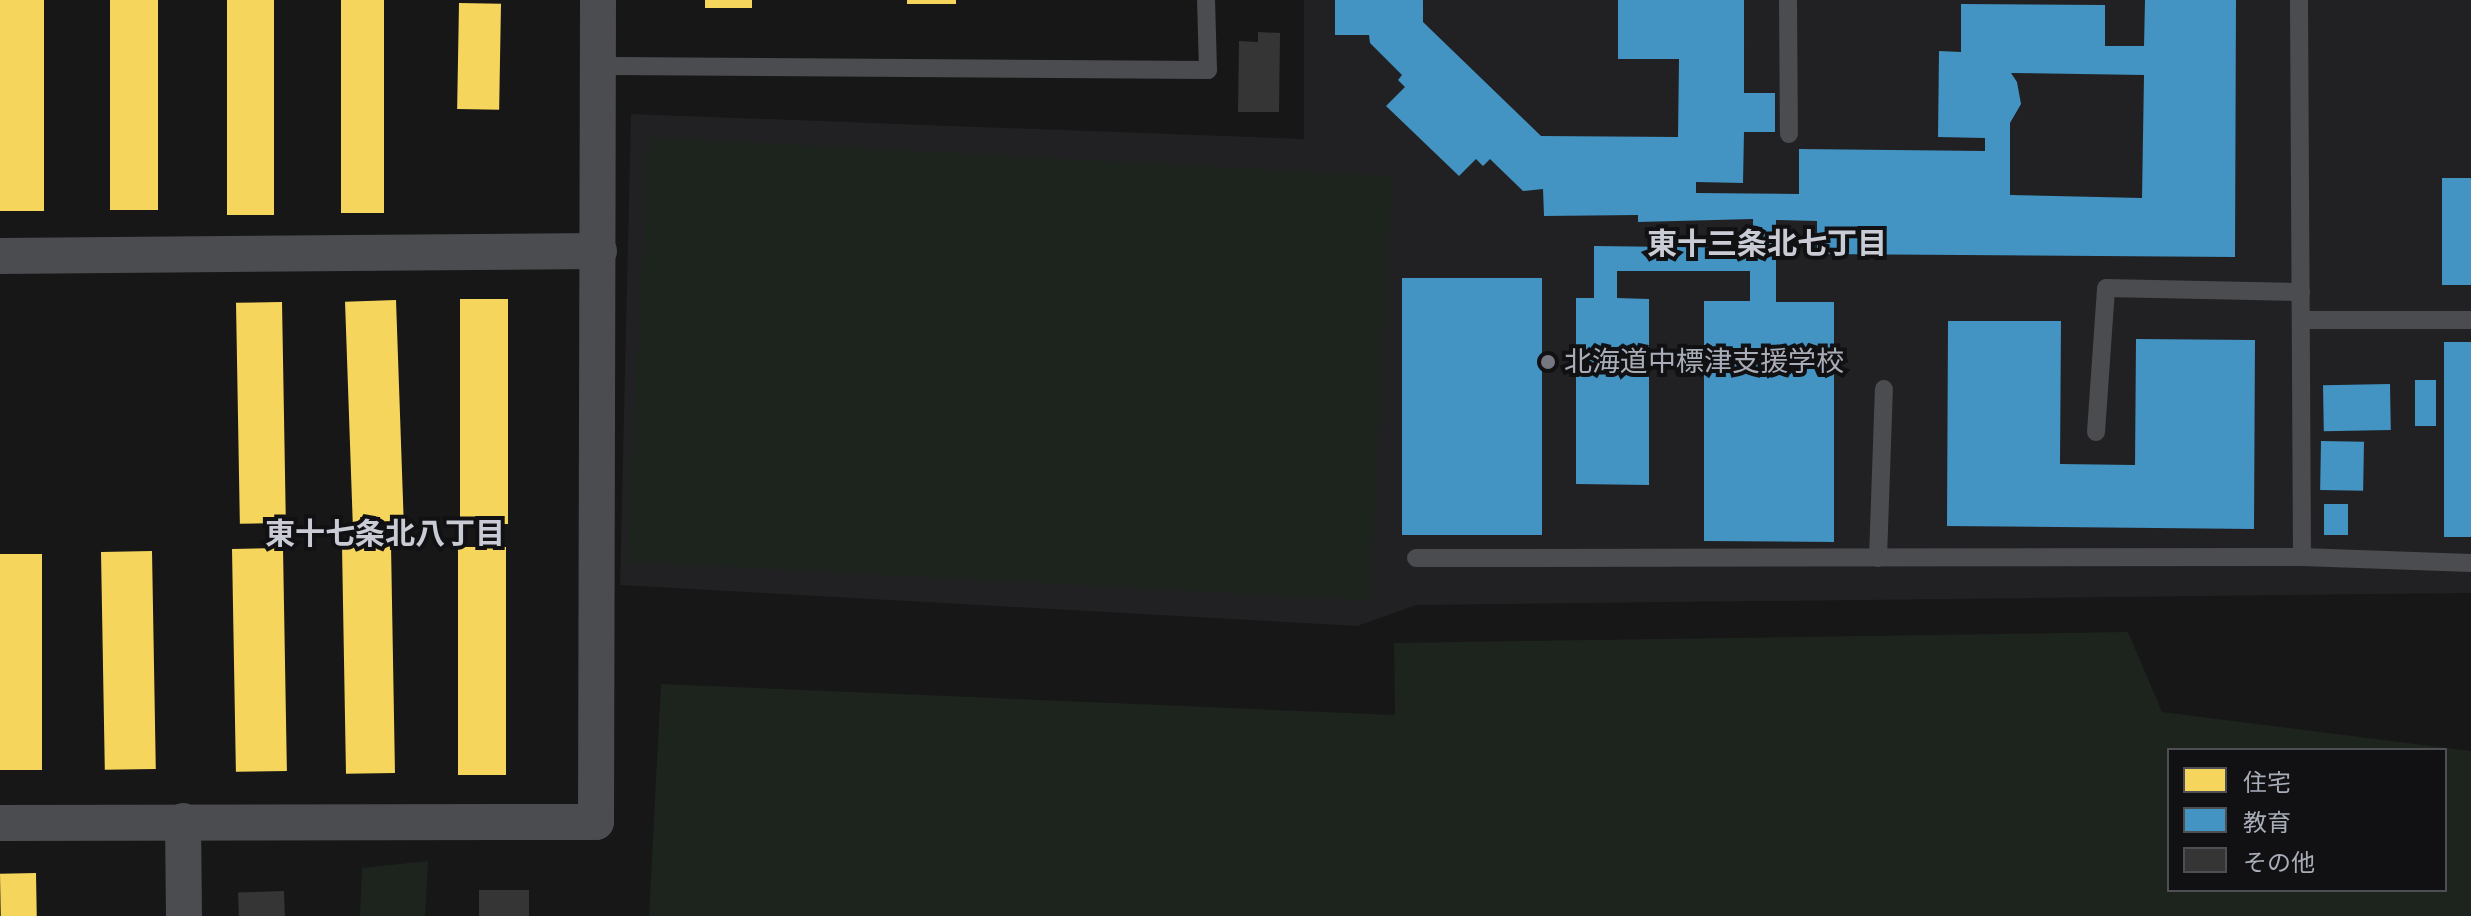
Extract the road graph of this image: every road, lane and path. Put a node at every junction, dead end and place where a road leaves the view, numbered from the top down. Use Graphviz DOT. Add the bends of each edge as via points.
graph roads {
  1 [pos="598,0"];
  2 [pos="1206,0"];
  3 [pos="1788,0"];
  4 [pos="2299,0"];
  5 [pos="613,66"];
  6 [pos="1789,134"];
  7 [pos="599,251"];
  8 [pos="0,256"];
  9 [pos="2301,292"];
  10 [pos="2301,320"];
  11 [pos="2471,320"];
  12 [pos="1884,389"];
  13 [pos="2096,432"];
  14 [pos="2302,557"];
  15 [pos="1416,558"];
  16 [pos="1878,558"];
  17 [pos="2471,563"];
  18 [pos="183,821"];
  19 [pos="0,823"];
  20 [pos="184,916"];
  1 -- 7 [label="street"];
  2 -- 5 [label="lane" via="1208,70"];
  3 -- 6 [label="lane"];
  4 -- 9 [label="lane"];
  7 -- 8 [label="street"];
  7 -- 18 [label="street" via="596,822"];
  9 -- 10 [label="lane"];
  9 -- 13 [label="lane" via="2106,288"];
  10 -- 11 [label="lane"];
  10 -- 14 [label="lane"];
  12 -- 16 [label="lane"];
  14 -- 16 [label="lane"];
  14 -- 17 [label="lane"];
  15 -- 16 [label="lane"];
  18 -- 19 [label="street"];
  18 -- 20 [label="street"];
}
